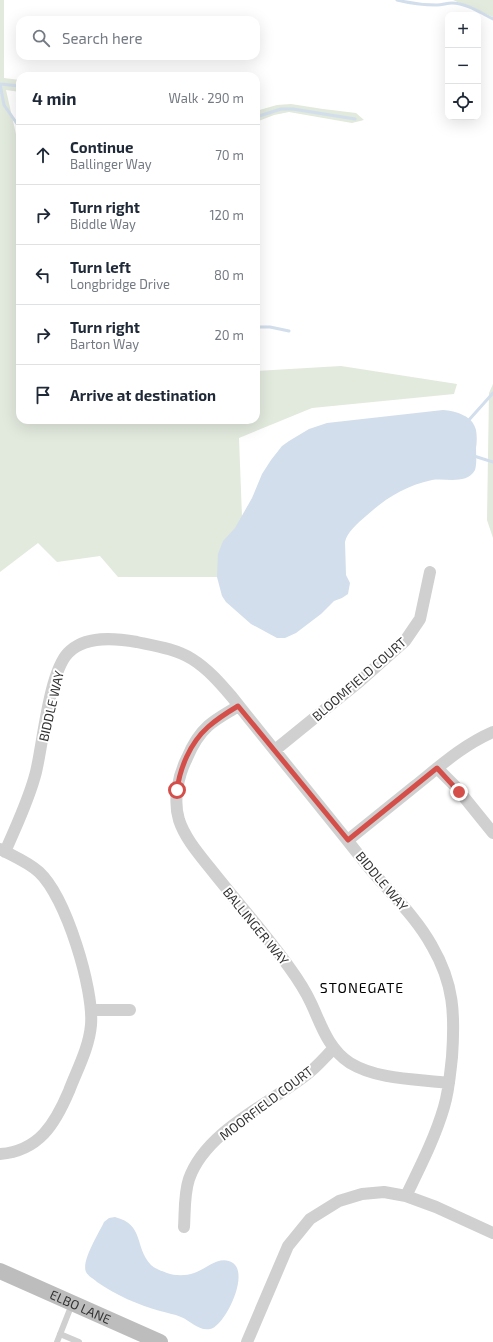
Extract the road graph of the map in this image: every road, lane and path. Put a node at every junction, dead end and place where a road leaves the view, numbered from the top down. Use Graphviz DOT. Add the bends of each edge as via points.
graph roads {
  1 [pos="430,572"];
  2 [pos="238,706"];
  3 [pos="493,732"];
  4 [pos="275,750"];
  5 [pos="437,768"];
  6 [pos="493,833"];
  7 [pos="348,840"];
  8 [pos="2,850"];
  9 [pos="92,1010"];
  10 [pos="130,1010"];
  11 [pos="334,1048"];
  12 [pos="449,1082"];
  13 [pos="0,1154"];
  14 [pos="406,1196"];
  15 [pos="184,1227"];
  16 [pos="493,1233"];
  17 [pos="0,1271"];
  18 [pos="72,1304"];
  19 [pos="60,1334"];
  20 [pos="57,1342"];
  21 [pos="79,1342"];
  22 [pos="160,1342"];
  23 [pos="247,1342"];
  1 -- 4 [label="street, BLOOMFIELD COURT" via="420,619 405,641"];
  2 -- 4 [label="street, BIDDLE WAY"];
  2 -- 8 [label="street, BIDDLE WAY" via="214,677 192,659 180,653 122,640 99,639 78,645 68,652 58,671 33,783"];
  2 -- 11 [label="street, BALLINGER WAY" via="209,726 189,754 178,781 179,819 192,844 279,953 301,985 323,1032"];
  3 -- 5 [label="street" via="470,743"];
  4 -- 7 [label="street, BIDDLE WAY"];
  5 -- 6 [label="street"];
  5 -- 7 [label="street"];
  7 -- 12 [label="street, BIDDLE WAY" via="412,917 437,954 449,986 454,1010"];
  8 -- 9 [label="street" via="40,873 55,894 74,941"];
  9 -- 10 [label="street"];
  9 -- 13 [label="street" via="85,1050 67,1096 50,1127 35,1143 25,1149"];
  11 -- 12 [label="street, BALLINGER WAY" via="350,1063 367,1071 396,1077"];
  11 -- 15 [label="street, MOORFIELD COURT" via="306,1075 234,1125 208,1148 189,1178 185,1197"];
  12 -- 14 [label="street, BIDDLE WAY" via="438,1126"];
  14 -- 16 [label="street"];
  14 -- 23 [label="street" via="384,1192 362,1194 339,1201 310,1219 288,1246"];
  17 -- 18 [label="street, ELBO LANE"];
  18 -- 19 [label="lane"];
  18 -- 22 [label="street, ELBO LANE"];
  19 -- 20 [label="lane"];
  19 -- 21 [label="lane"];
}
